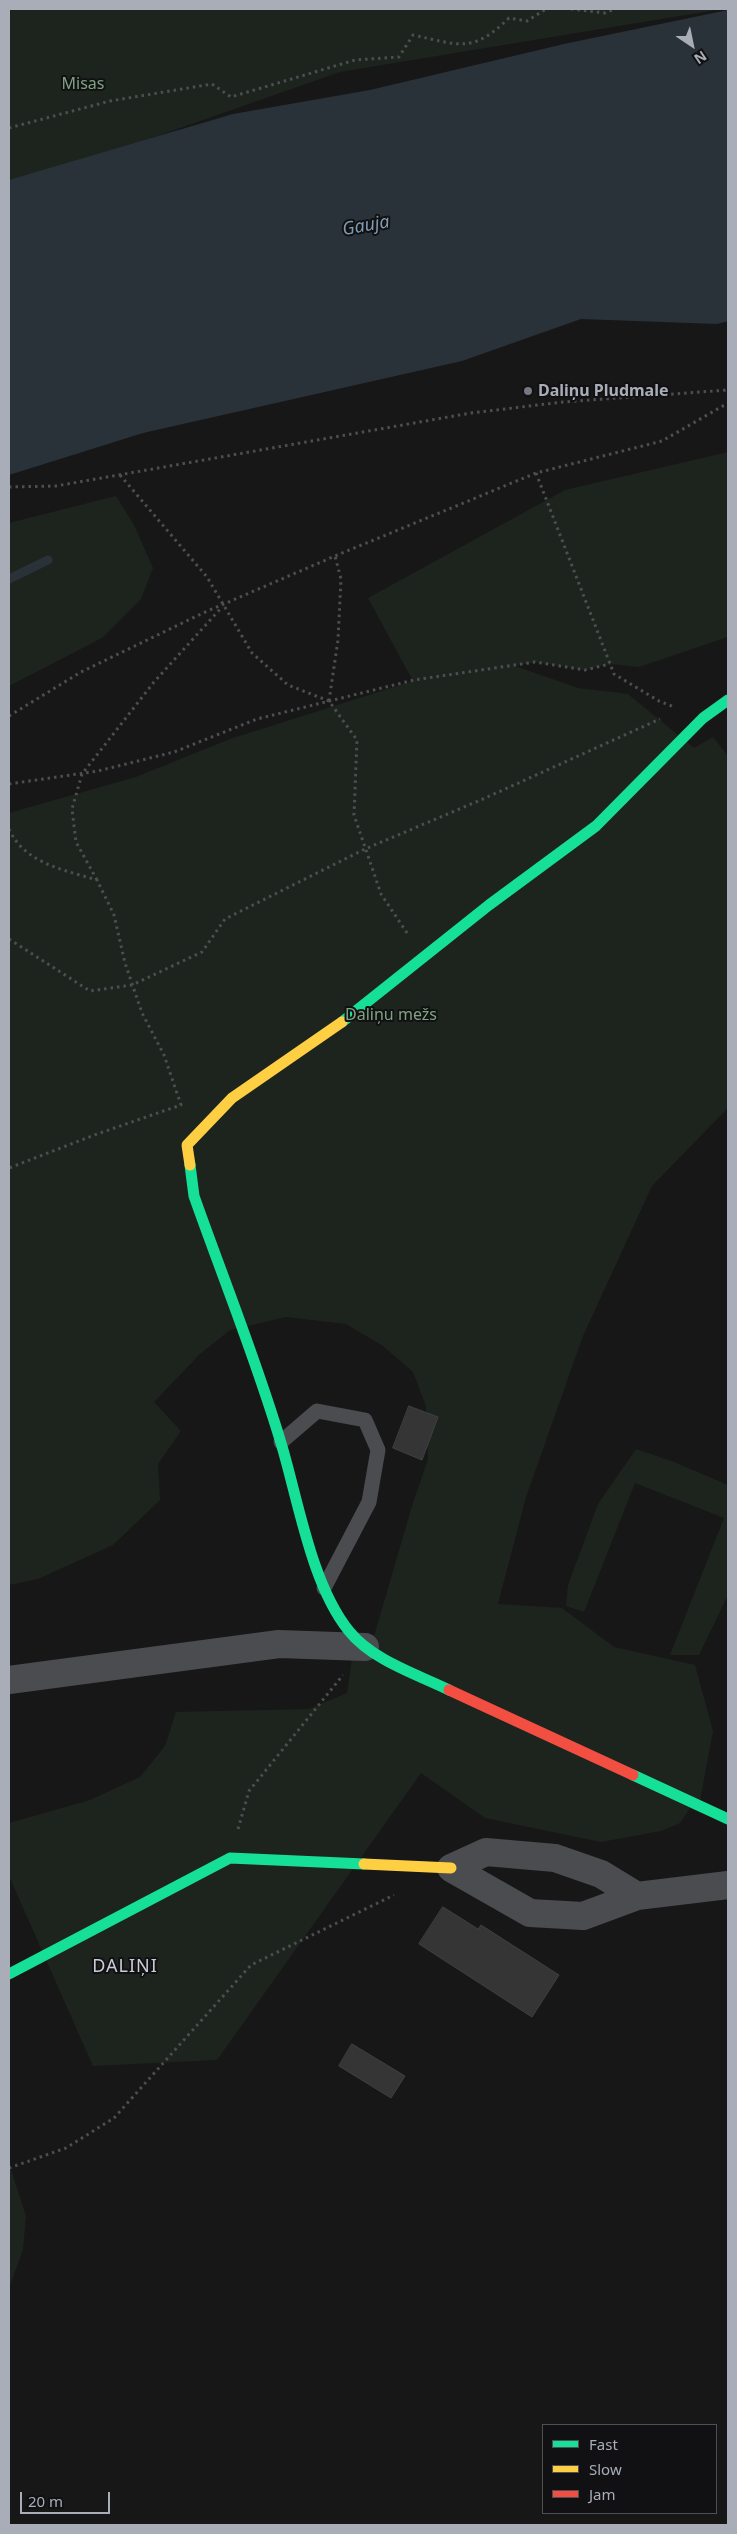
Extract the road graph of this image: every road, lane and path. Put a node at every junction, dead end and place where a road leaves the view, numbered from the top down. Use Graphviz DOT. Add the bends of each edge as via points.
graph roads {
  1 [pos="546,9"];
  2 [pos="571,9"];
  3 [pos="615,9"];
  4 [pos="9,128"];
  5 [pos="728,390"];
  6 [pos="728,403"];
  7 [pos="536,473"];
  8 [pos="120,474"];
  9 [pos="9,487"];
  10 [pos="335,556"];
  11 [pos="224,604"];
  12 [pos="610,664"];
  13 [pos="728,700"];
  14 [pos="329,701"];
  15 [pos="672,713"];
  16 [pos="9,716"];
  17 [pos="664,717"];
  18 [pos="82,774"];
  19 [pos="9,784"];
  20 [pos="9,829"];
  21 [pos="365,849"];
  22 [pos="97,880"];
  23 [pos="9,939"];
  24 [pos="423,958"];
  25 [pos="132,985"];
  26 [pos="9,1168"];
  27 [pos="281,1442"];
  28 [pos="324,1588"];
  29 [pos="365,1647"];
  30 [pos="9,1680"];
  31 [pos="728,1819"];
  32 [pos="230,1858"];
  33 [pos="451,1868"];
  34 [pos="728,1885"];
  35 [pos="399,1893"];
  36 [pos="637,1896"];
  37 [pos="9,1974"];
  38 [pos="9,2168"];
  1 -- 4 [label="path" via="527,21 510,18 491,36 462,46 413,34 399,57 355,60 232,97 212,84 110,101"];
  2 -- 3 [label="path" via="606,13"];
  5 -- 8 [label="path" via="563,402 471,413"];
  6 -- 7 [label="path" via="662,441"];
  7 -- 10 [label="path"];
  7 -- 12 [label="path"];
  8 -- 9 [label="path" via="56,486"];
  8 -- 11 [label="path" via="208,576"];
  10 -- 11 [label="path"];
  10 -- 14 [label="path" via="341,579 338,640"];
  11 -- 14 [label="path" via="252,653 288,685"];
  11 -- 16 [label="path" via="81,672"];
  11 -- 18 [label="path" via="154,682"];
  12 -- 14 [label="path" via="585,670 535,662 414,680"];
  12 -- 15 [label="path" via="614,674 681,710"];
  13 -- 24 [label="street" via="703,718 596,826"];
  14 -- 18 [label="path" via="257,719 174,752"];
  14 -- 21 [label="path" via="357,740 354,815"];
  17 -- 21 [label="path"];
  18 -- 19 [label="path"];
  18 -- 22 [label="path" via="72,809 76,842"];
  20 -- 22 [label="path" via="30,856"];
  21 -- 24 [label="path" via="381,894"];
  21 -- 25 [label="path" via="225,919 202,952"];
  22 -- 25 [label="path" via="114,915"];
  23 -- 25 [label="path" via="90,991"];
  24 -- 27 [label="street" via="349,1016 232,1098 187,1145 194,1196"];
  25 -- 26 [label="path" via="142,1013 164,1055 181,1105"];
  27 -- 28 [label="street"];
  27 -- 28 [label="lane" via="317,1411 365,1420 378,1450 369,1502"];
  28 -- 29 [label="street" via="348,1630"];
  29 -- 30 [label="street" via="279,1644"];
  29 -- 31 [label="street" via="409,1671"];
  29 -- 32 [label="path" via="249,1791"];
  32 -- 33 [label="street"];
  32 -- 37 [label="street"];
  33 -- 36 [label="street" via="486,1852 555,1858 601,1874"];
  33 -- 36 [label="street" via="530,1913 583,1916"];
  34 -- 36 [label="street"];
  35 -- 38 [label="path" via="251,1965 114,2118 66,2148"];
}
